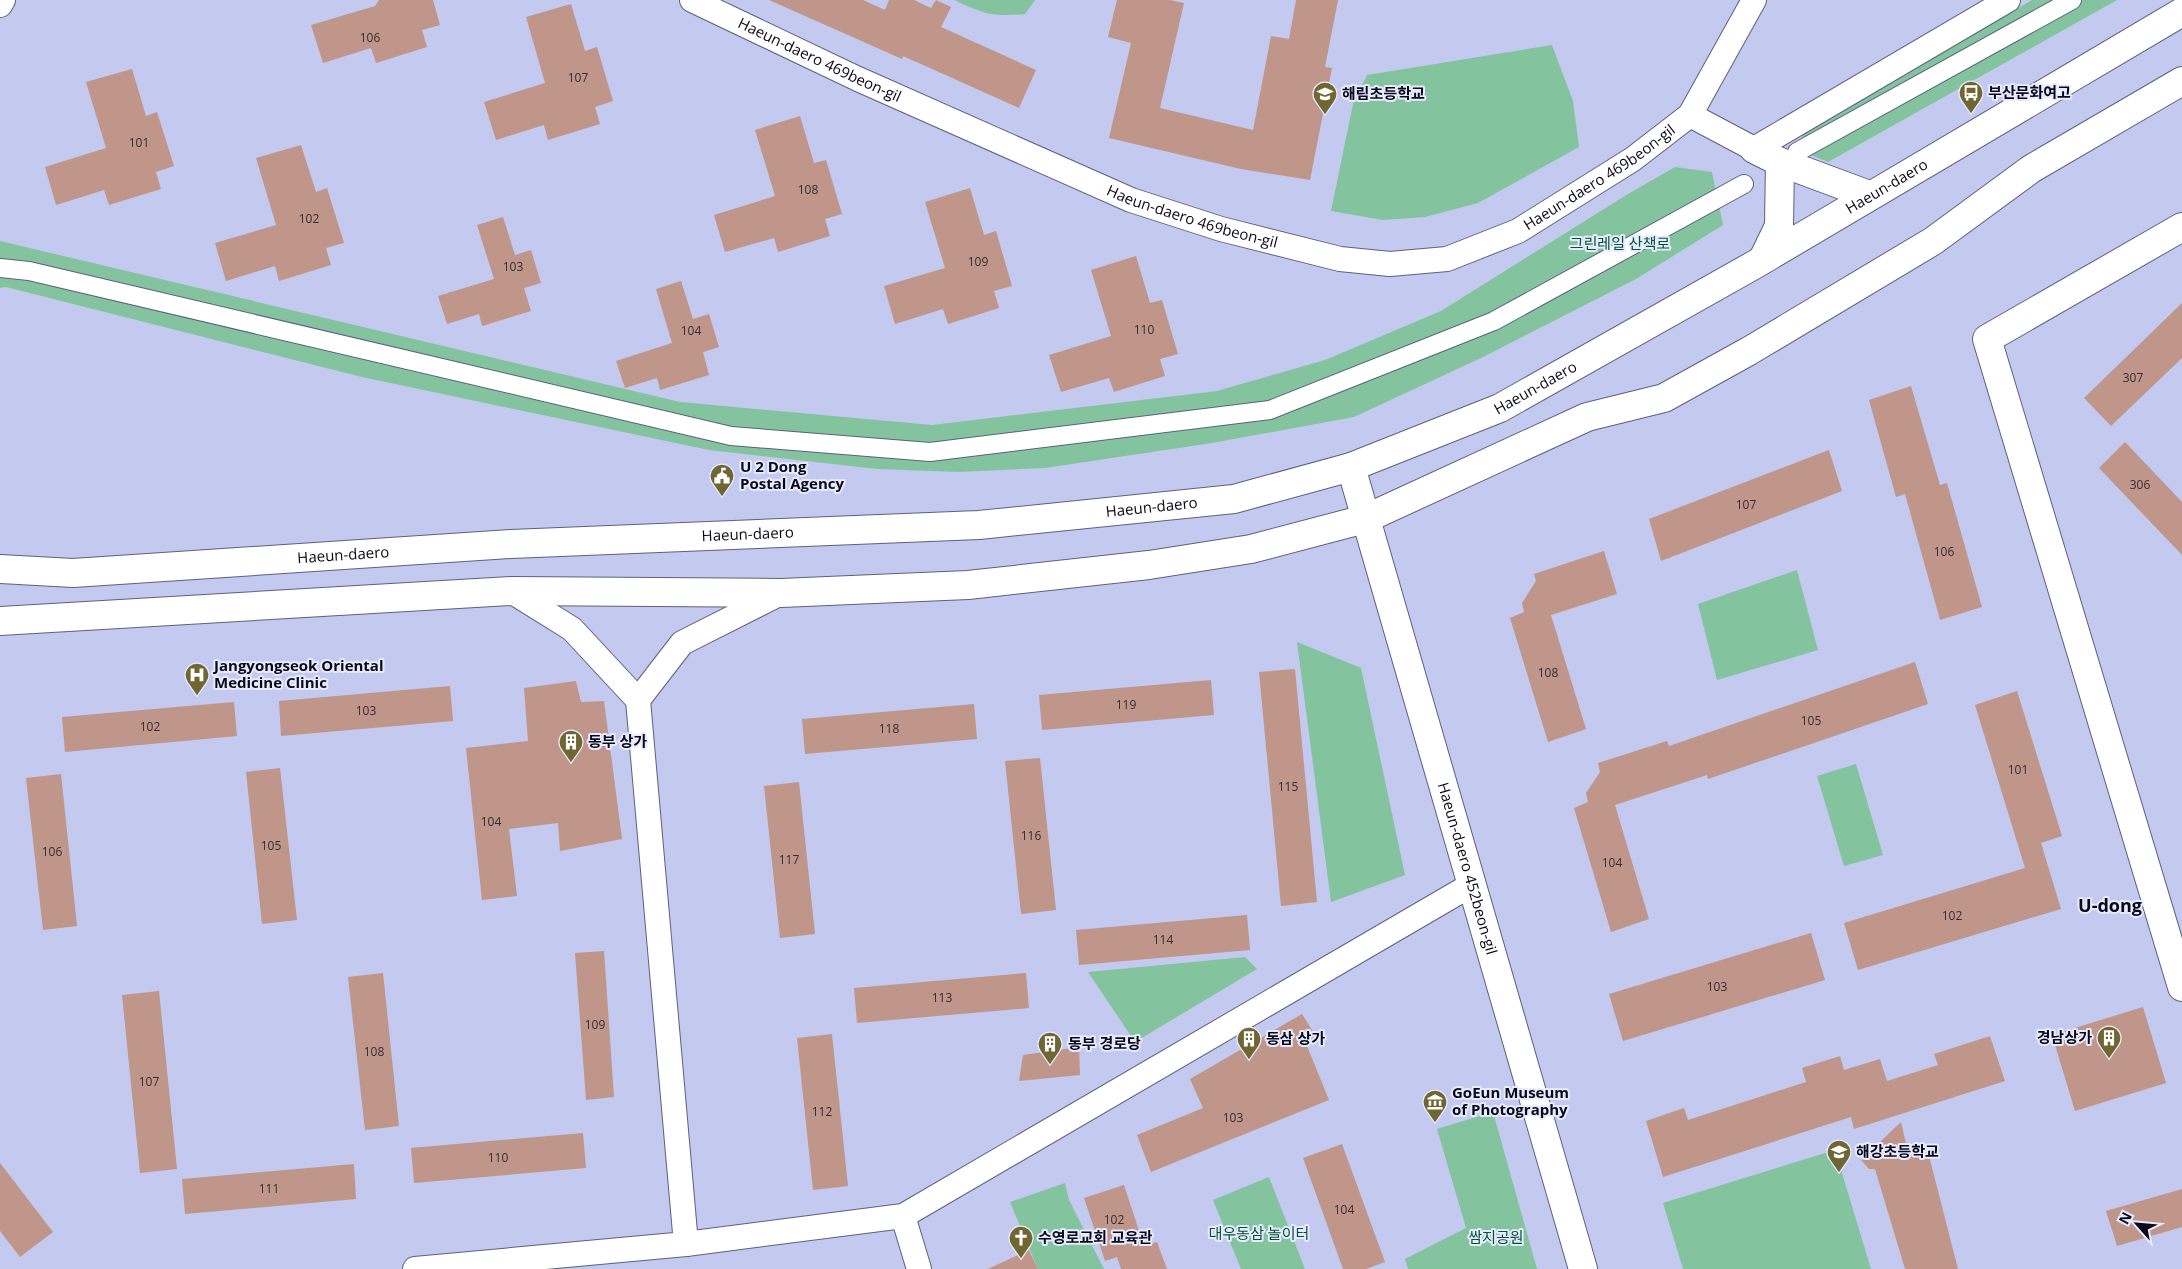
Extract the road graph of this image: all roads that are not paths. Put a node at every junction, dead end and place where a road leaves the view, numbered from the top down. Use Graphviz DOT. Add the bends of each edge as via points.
graph roads {
  1 [pos="3,0"];
  2 [pos="692,0"];
  3 [pos="1754,0"];
  4 [pos="2008,0"];
  5 [pos="2072,0"];
  6 [pos="0,5"];
  7 [pos="2182,12"];
  8 [pos="2182,81"];
  9 [pos="1690,115"];
  10 [pos="1754,149"];
  11 [pos="1789,157"];
  12 [pos="1744,184"];
  13 [pos="1869,195"];
  14 [pos="2182,228"];
  15 [pos="1763,259"];
  16 [pos="0,268"];
  17 [pos="1351,467"];
  18 [pos="1365,519"];
  19 [pos="0,569"];
  20 [pos="511,591"];
  21 [pos="781,593"];
  22 [pos="0,621"];
  23 [pos="638,700"];
  24 [pos="1471,885"];
  25 [pos="2182,987"];
  26 [pos="903,1216"];
  27 [pos="686,1244"];
  28 [pos="415,1269"];
  29 [pos="920,1269"];
  30 [pos="1583,1269"];
  1 -- 6 [label="street"];
  2 -- 9 [label="street, Haeun-daero 469beon-gil" via="1131,200 1221,230 1340,259 1390,264 1447,259 1518,232 1633,159"];
  3 -- 9 [label="street"];
  4 -- 10 [label="street"];
  5 -- 11 [label="street"];
  7 -- 13 [label="main road, Haeun-daero"];
  8 -- 18 [label="main road" via="2031,169 1933,241 1664,398 1587,417"];
  9 -- 10 [label="street"];
  10 -- 11 [label="main road"];
  11 -- 13 [label="main road"];
  11 -- 15 [label="main road" via="1779,226"];
  12 -- 16 [label="street" via="1494,320 1270,410 930,452 730,436 29,271"];
  13 -- 15 [label="main road, Haeun-daero"];
  14 -- 25 [label="main road" via="1987,339"];
  15 -- 17 [label="main road, Haeun-daero" via="1500,408"];
  17 -- 18 [label="main road, Haeun-daero 452beon-gil"];
  17 -- 19 [label="main road, Haeun-daero" via="1234,499 979,525 501,545 73,573"];
  18 -- 21 [label="main road" via="1252,550 1149,565 968,585"];
  18 -- 24 [label="main road, Haeun-daero 452beon-gil"];
  20 -- 21 [label="main road"];
  20 -- 22 [label="main road"];
  20 -- 23 [label="street" via="572,629"];
  21 -- 23 [label="street" via="682,643"];
  23 -- 27 [label="street"];
  24 -- 26 [label="street"];
  24 -- 30 [label="main road, Haeun-daero 452beon-gil"];
  26 -- 27 [label="street"];
  26 -- 29 [label="street"];
  27 -- 28 [label="street"];
}
